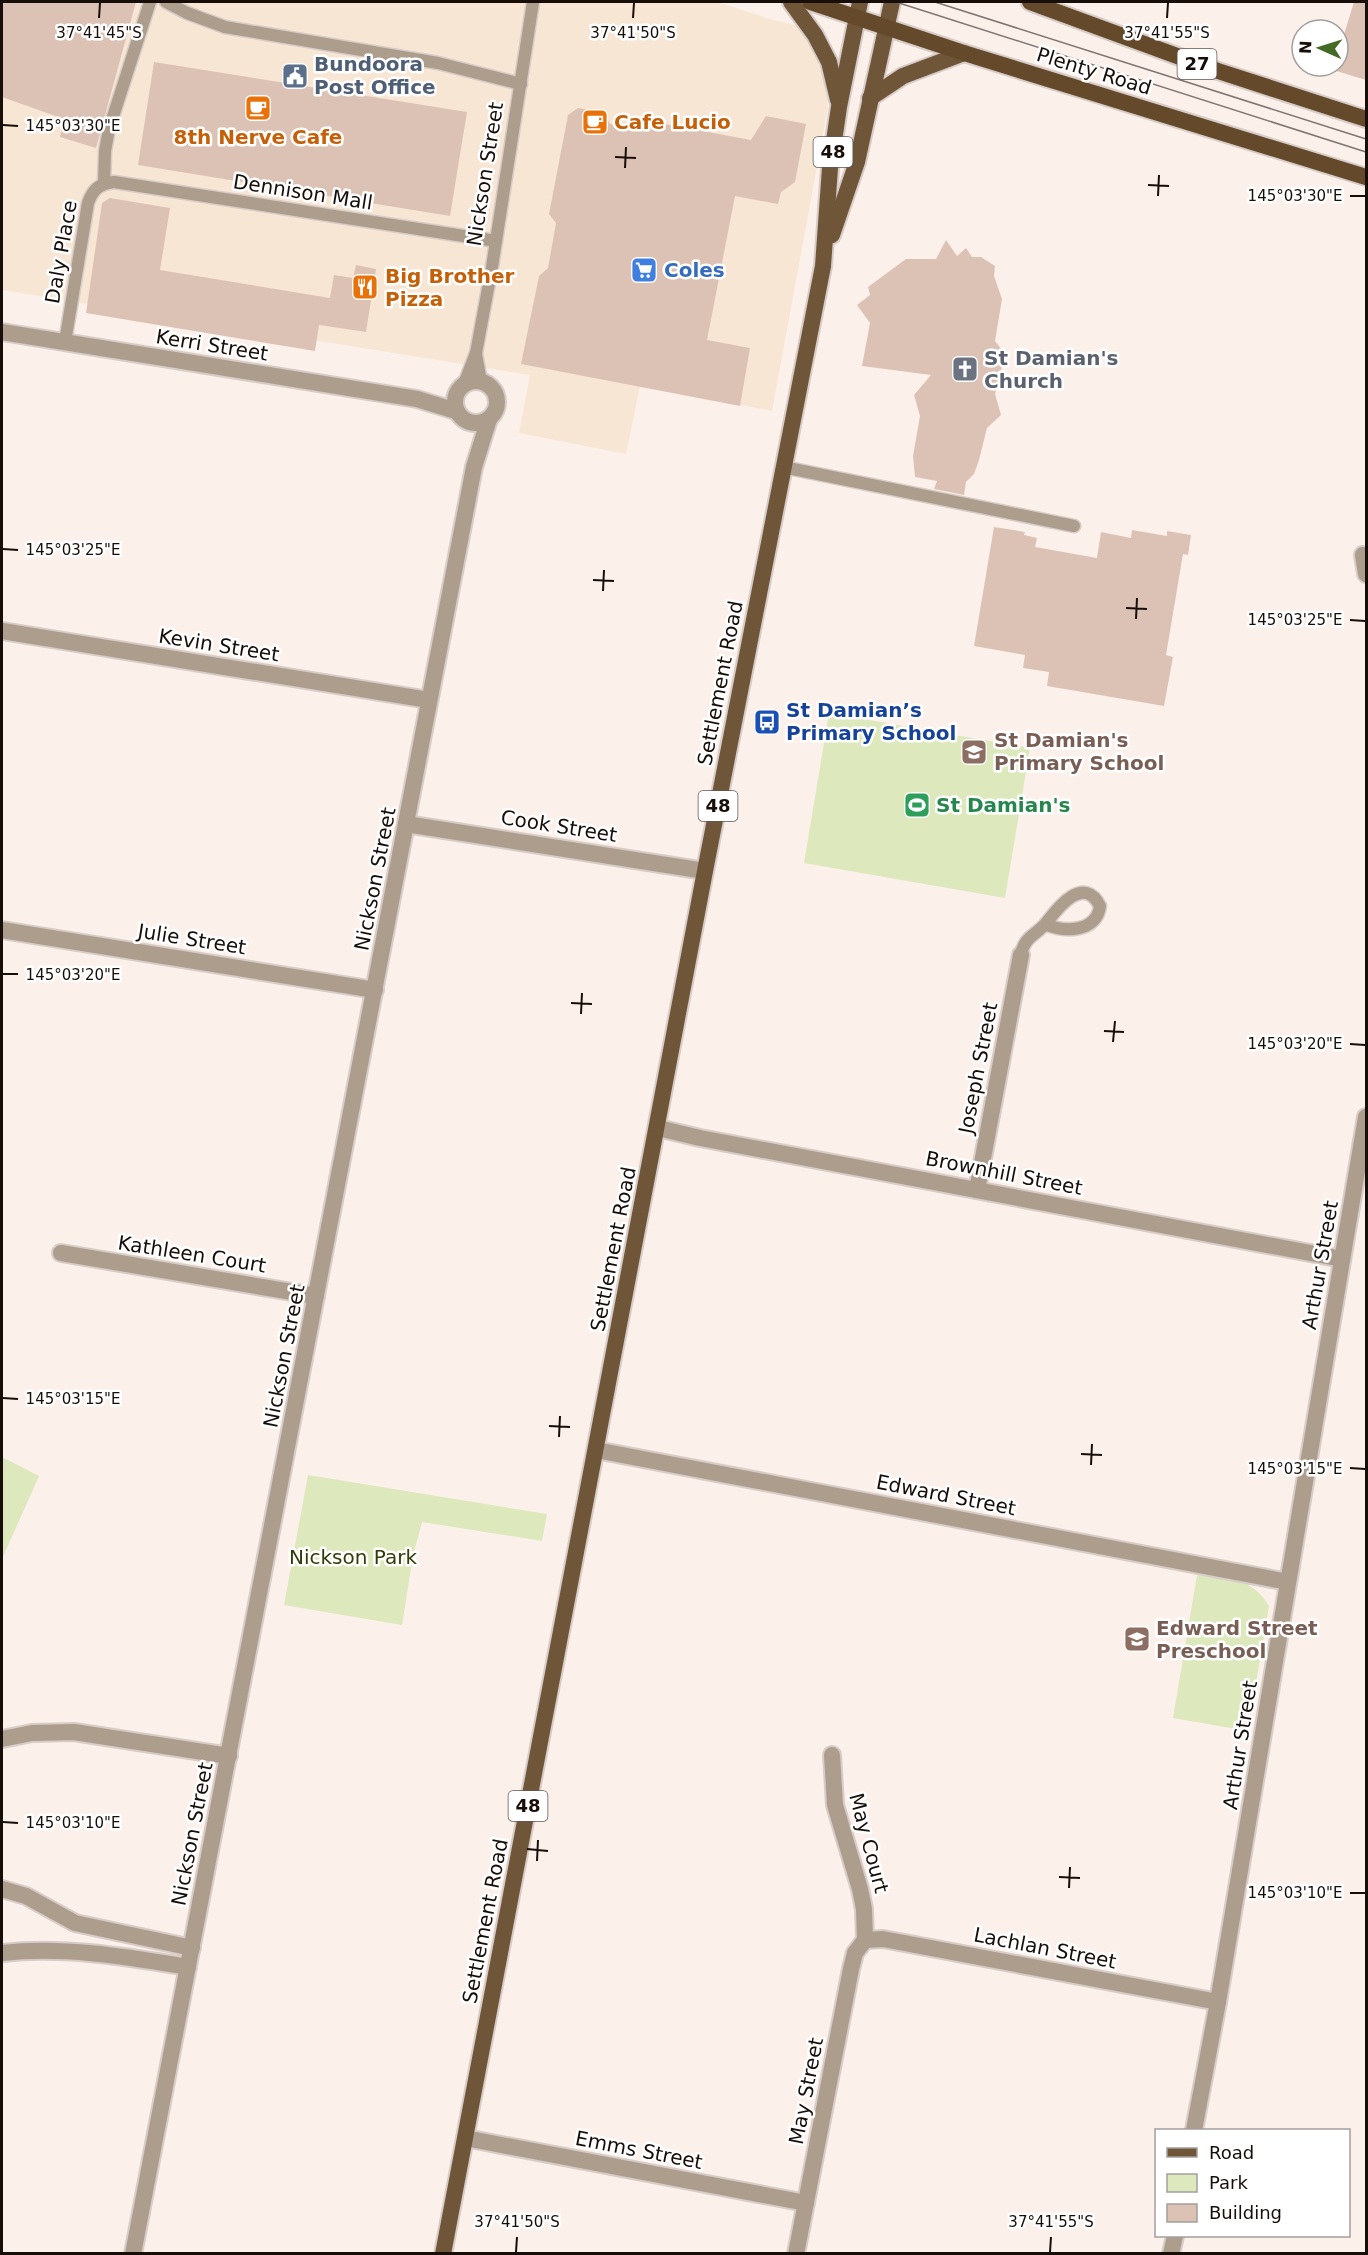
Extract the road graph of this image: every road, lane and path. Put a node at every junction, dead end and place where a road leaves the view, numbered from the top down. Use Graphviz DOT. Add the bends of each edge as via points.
graph roads {
  1 [pos="150,2"];
  2 [pos="166,2"];
  3 [pos="533,2"];
  4 [pos="791,2"];
  5 [pos="810,2"];
  6 [pos="892,2"];
  7 [pos="1030,2"];
  8 [pos="859,10"];
  9 [pos="886,28"];
  10 [pos="964,53"];
  11 [pos="521,84"];
  12 [pos="870,98"];
  13 [pos="839,107"];
  14 [pos="1366,118"];
  15 [pos="1366,177"];
  16 [pos="104,184"];
  17 [pos="496,241"];
  18 [pos="825,253"];
  19 [pos="2,332"];
  20 [pos="65,342"];
  21 [pos="464,393"];
  22 [pos="489,419"];
  23 [pos="470,422"];
  24 [pos="783,466"];
  25 [pos="474,467"];
  26 [pos="1074,526"];
  27 [pos="1363,555"];
  28 [pos="1366,574"];
  29 [pos="2,631"];
  30 [pos="429,700"];
  31 [pos="406,824"];
  32 [pos="705,871"];
  33 [pos="1045,924"];
  34 [pos="2,930"];
  35 [pos="1021,955"];
  36 [pos="375,990"];
  37 [pos="1366,1117"];
  38 [pos="658,1128"];
  39 [pos="976,1190"];
  40 [pos="60,1253"];
  41 [pos="1342,1259"];
  42 [pos="316,1296"];
  43 [pos="596,1450"];
  44 [pos="1288,1582"];
  45 [pos="2,1739"];
  46 [pos="832,1755"];
  47 [pos="229,1756"];
  48 [pos="2,1889"];
  49 [pos="864,1940"];
  50 [pos="192,1948"];
  51 [pos="2,1953"];
  52 [pos="188,1967"];
  53 [pos="1218,2002"];
  54 [pos="1194,2129"];
  55 [pos="465,2138"];
  56 [pos="806,2203"];
  57 [pos="1174,2237"];
  58 [pos="133,2253"];
  59 [pos="443,2253"];
  60 [pos="796,2253"];
  61 [pos="1171,2253"];
  1 -- 16 [label="lane, Daly Place" via="109,129"];
  2 -- 11 [label="lane" via="225,27 438,63"];
  3 -- 11 [label="lane, Nickson Street"];
  4 -- 13 [label="main road" via="829,62"];
  5 -- 8 [label="highway, Plenty Road"];
  6 -- 9 [label="main road, Settlement Road"];
  7 -- 14 [label="highway, Plenty Road / 27" via="1218,71"];
  8 -- 9 [label="highway, Plenty Road"];
  8 -- 13 [label="main road, Settlement Road / 48"];
  9 -- 10 [label="highway, Plenty Road"];
  9 -- 12 [label="main road, Settlement Road / 48"];
  10 -- 12 [label="main road" via="903,76"];
  10 -- 15 [label="highway, Plenty Road"];
  11 -- 17 [label="lane, Nickson Street"];
  12 -- 18 [label="main road, Settlement Road / 48" via="857,162"];
  13 -- 18 [label="main road, Settlement Road / 48" via="830,168"];
  16 -- 17 [label="lane, Dennison Mall" via="121,183"];
  16 -- 20 [label="lane, Daly Place" via="88,202"];
  17 -- 21 [label="lane, Nickson Street" via="476,353"];
  18 -- 24 [label="main road, Settlement Road / 48"];
  19 -- 20 [label="street, Kerri Street"];
  20 -- 21 [label="street, Kerri Street" via="417,399"];
  21 -- 22 [label="street" via="492,388 497,400"];
  21 -- 23 [label="street" via="464,420"];
  22 -- 23 [label="street"];
  22 -- 25 [label="street, Nickson Street"];
  23 -- 25 [label="street, Nickson Street"];
  24 -- 26 [label="lane"];
  24 -- 32 [label="main road, Settlement Road / 48"];
  25 -- 30 [label="street, Nickson Street"];
  27 -- 28 [label="street"];
  29 -- 30 [label="street, Kevin Street"];
  30 -- 31 [label="street, Nickson Street"];
  31 -- 32 [label="street, Cook Street"];
  31 -- 36 [label="street, Nickson Street"];
  32 -- 38 [label="main road, Settlement Road / 48"];
  33 -- 35 [label="lane" via="1025,943"];
  34 -- 36 [label="street, Julie Street"];
  35 -- 39 [label="street, Joseph Street"];
  36 -- 42 [label="street, Nickson Street"];
  37 -- 41 [label="street, Arthur Street"];
  38 -- 39 [label="street, Brownhill Street"];
  38 -- 43 [label="main road, Settlement Road / 48"];
  39 -- 41 [label="street, Brownhill Street"];
  40 -- 42 [label="street, Kathleen Court"];
  41 -- 44 [label="street, Arthur Street"];
  42 -- 47 [label="street, Nickson Street"];
  43 -- 44 [label="street, Edward Street"];
  43 -- 55 [label="main road, Settlement Road / 48"];
  44 -- 53 [label="street, Arthur Street"];
  45 -- 47 [label="street" via="32,1733 74,1732"];
  46 -- 49 [label="street, May Court" via="835,1805 860,1888"];
  47 -- 50 [label="street, Nickson Street"];
  48 -- 50 [label="street" via="26,1896 75,1923"];
  49 -- 53 [label="street, Lachlan Street" via="884,1939"];
  49 -- 56 [label="street, May Street" via="851,1969"];
  50 -- 52 [label="street, Nickson Street"];
  51 -- 52 [label="street" via="27,1950 108,1954"];
  52 -- 58 [label="street, Nickson Street"];
  53 -- 54 [label="street, Arthur Street"];
  55 -- 56 [label="street, Emms Street"];
  55 -- 59 [label="main road, Settlement Road / 48"];
  56 -- 60 [label="street, May Street"];
  57 -- 61 [label="street"];
}
